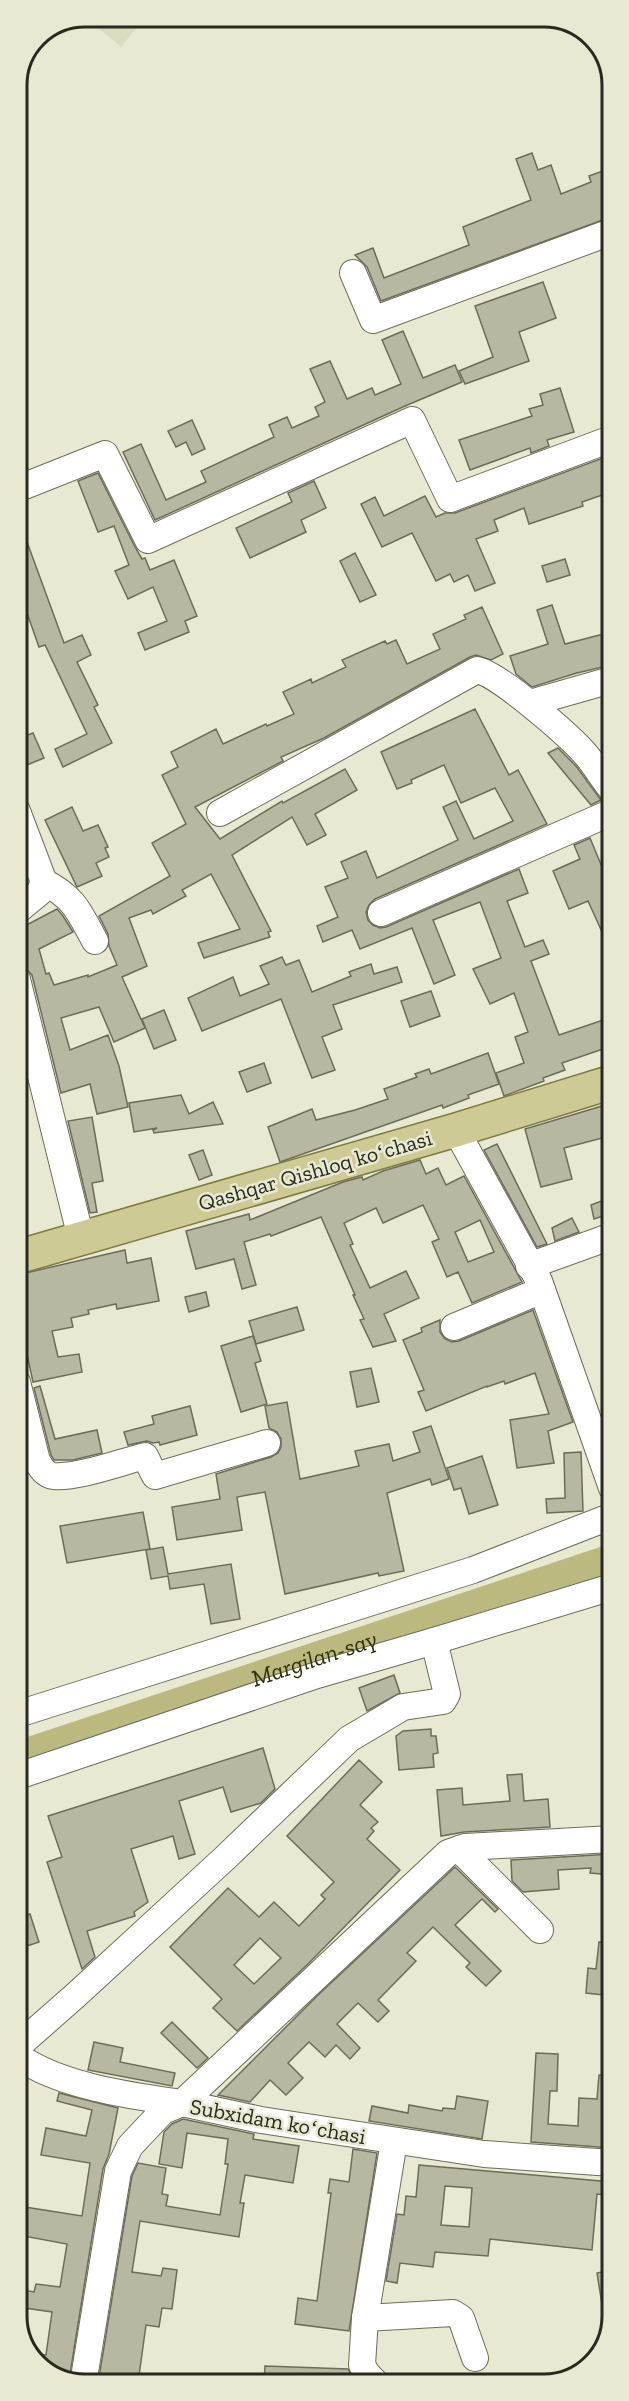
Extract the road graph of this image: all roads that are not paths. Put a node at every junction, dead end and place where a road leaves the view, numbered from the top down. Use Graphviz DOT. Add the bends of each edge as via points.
graph roads {
  1 [pos="602,235"];
  2 [pos="353,273"];
  3 [pos="602,442"];
  4 [pos="27,485"];
  5 [pos="602,683"];
  6 [pos="530,704"];
  7 [pos="602,776"];
  8 [pos="220,813"];
  9 [pos="602,817"];
  10 [pos="27,838"];
  11 [pos="44,882"];
  12 [pos="27,903"];
  13 [pos="381,913"];
  14 [pos="95,941"];
  15 [pos="27,1019"];
  16 [pos="602,1085"];
  17 [pos="456,1130"];
  18 [pos="81,1238"];
  19 [pos="602,1240"];
  20 [pos="27,1254"];
  21 [pos="529,1266"];
  22 [pos="542,1290"];
  23 [pos="454,1327"];
  24 [pos="27,1422"];
  25 [pos="267,1443"];
  26 [pos="602,1460"];
  27 [pos="602,1520"];
  28 [pos="602,1590"];
  29 [pos="434,1641"];
  30 [pos="27,1711"];
  31 [pos="27,1773"];
  32 [pos="602,1840"];
  33 [pos="459,1849"];
  34 [pos="540,1930"];
  35 [pos="27,2038"];
  36 [pos="27,2063"];
  37 [pos="182,2103"];
  38 [pos="394,2141"];
  39 [pos="602,2162"];
  40 [pos="365,2318"];
  41 [pos="475,2358"];
  42 [pos="85,2374"];
  43 [pos="367,2374"];
  1 -- 2 [label="street" via="373,320"];
  3 -- 4 [label="street" via="450,499 412,420 148,540 105,454"];
  5 -- 6 [label="street"];
  6 -- 7 [label="street" via="586,754"];
  6 -- 8 [label="street" via="487,672 477,670"];
  9 -- 13 [label="street"];
  10 -- 11 [label="street"];
  11 -- 12 [label="street" via="39,893"];
  11 -- 14 [label="street" via="73,902"];
  15 -- 18 [label="street"];
  16 -- 17 [label="main road, Qashqar Qishloq koʻchasi"];
  17 -- 18 [label="main road, Qashqar Qishloq koʻchasi"];
  17 -- 21 [label="street"];
  18 -- 20 [label="main road, Qashqar Qishloq koʻchasi"];
  19 -- 21 [label="street"];
  21 -- 22 [label="street"];
  22 -- 23 [label="street"];
  22 -- 26 [label="street"];
  24 -- 25 [label="street" via="37,1461 52,1476 145,1456 155,1476"];
  27 -- 30 [label="street" via="473,1570"];
  28 -- 29 [label="street"];
  29 -- 31 [label="street" via="317,1675"];
  29 -- 35 [label="street" via="447,1694 443,1701 403,1707 349,1739 164,1915"];
  32 -- 33 [label="street"];
  33 -- 34 [label="street"];
  33 -- 37 [label="street" via="448,1853"];
  36 -- 37 [label="street" via="103,2090"];
  37 -- 38 [label="street, Subxidam koʻchasi"];
  37 -- 42 [label="street, Subxidam koʻchasi" via="163,2111 130,2146 118,2171"];
  38 -- 39 [label="street, Subxidam koʻchasi" via="484,2154"];
  38 -- 40 [label="street"];
  40 -- 41 [label="street" via="453,2313 461,2318"];
  40 -- 43 [label="street" via="362,2365"];
}
